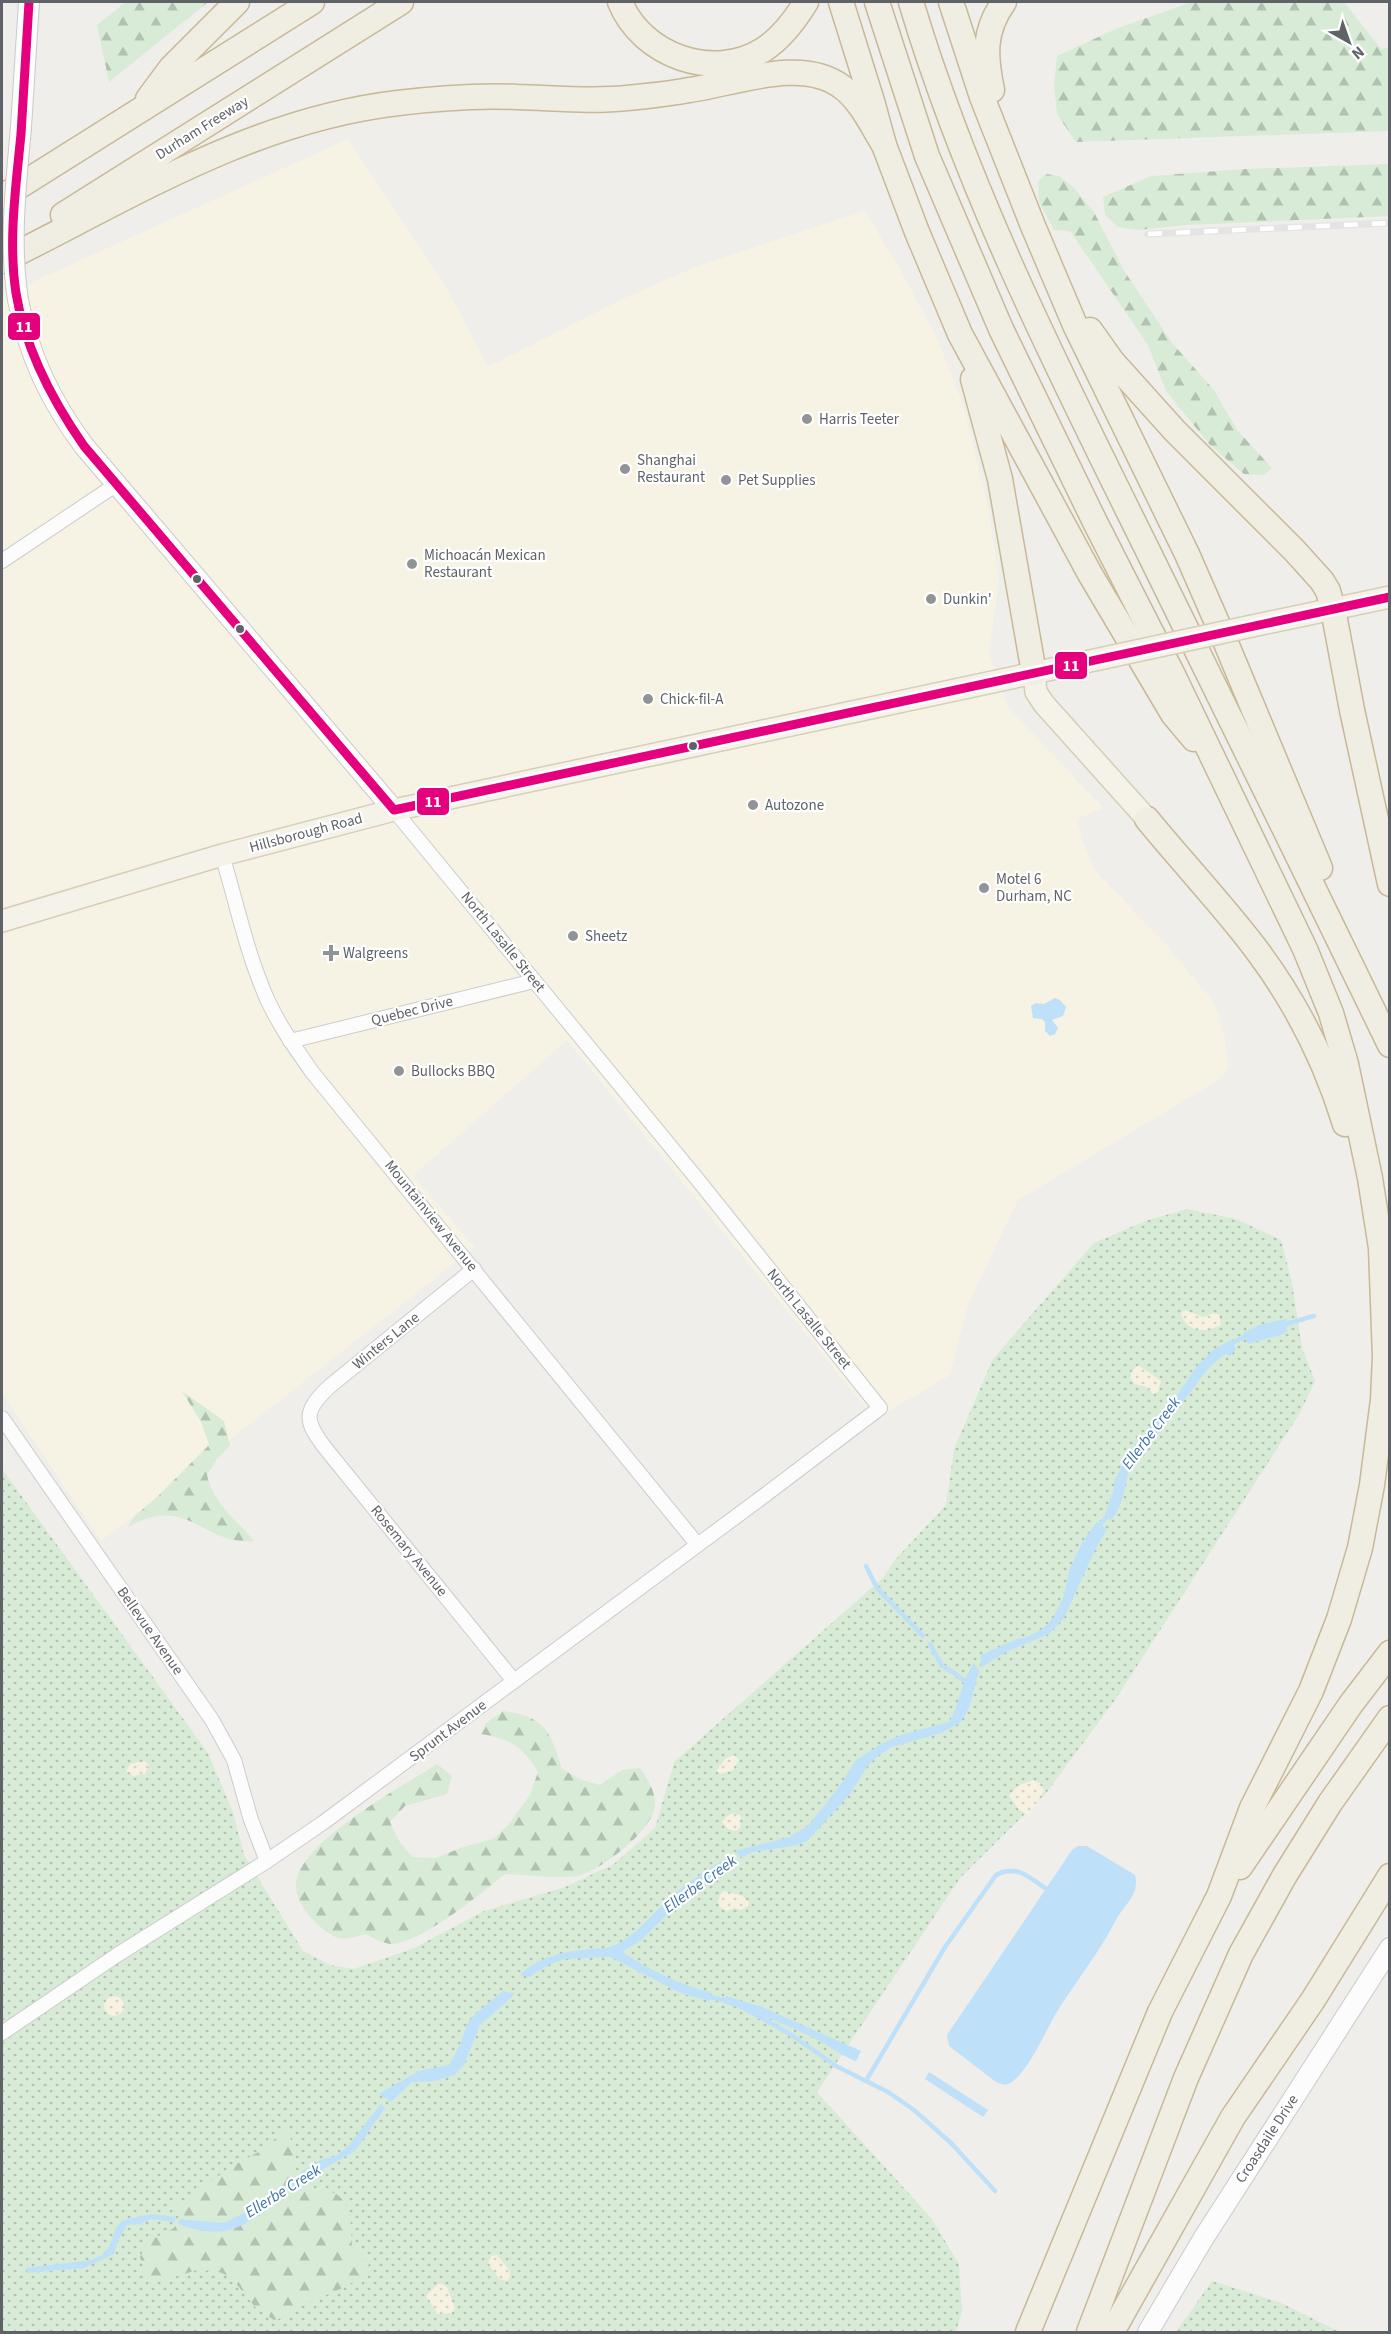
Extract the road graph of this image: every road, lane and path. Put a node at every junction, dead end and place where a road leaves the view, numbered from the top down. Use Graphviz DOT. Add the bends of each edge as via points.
graph roads {
  1 [pos="29,2"];
  2 [pos="237,2"];
  3 [pos="312,2"];
  4 [pos="401,2"];
  5 [pos="620,2"];
  6 [pos="806,2"];
  7 [pos="841,2"];
  8 [pos="877,2"];
  9 [pos="911,2"];
  10 [pos="951,2"];
  11 [pos="1004,2"];
  12 [pos="139,112"];
  13 [pos="884,145"];
  14 [pos="1004,150"];
  15 [pos="2,197"];
  16 [pos="2,252"];
  17 [pos="2,261"];
  18 [pos="1056,277"];
  19 [pos="960,334"];
  20 [pos="117,484"];
  21 [pos="2,561"];
  22 [pos="1389,597"];
  23 [pos="1333,609"];
  24 [pos="1034,673"];
  25 [pos="1215,764"];
  26 [pos="394,810"];
  27 [pos="1147,819"];
  28 [pos="222,855"];
  29 [pos="1389,884"];
  30 [pos="2,921"];
  31 [pos="534,981"];
  32 [pos="1377,1019"];
  33 [pos="290,1041"];
  34 [pos="1389,1045"];
  35 [pos="1370,1178"];
  36 [pos="474,1269"];
  37 [pos="880,1408"];
  38 [pos="2,1418"];
  39 [pos="309,1419"];
  40 [pos="697,1544"];
  41 [pos="1389,1653"];
  42 [pos="514,1681"];
  43 [pos="1389,1718"];
  44 [pos="267,1861"];
  45 [pos="1389,1876"];
  46 [pos="1219,1896"];
  47 [pos="1389,1948"];
  48 [pos="2,2033"];
  49 [pos="1028,2332"];
  50 [pos="1089,2332"];
  51 [pos="1112,2332"];
  52 [pos="1148,2332"];
  1 -- 20 [label="street, North Lasalle Street, bridge" via="13,240 18,300 30,345 55,404"];
  2 -- 12 [label="highway" via="171,68"];
  3 -- 12 [label="highway"];
  4 -- 16 [label="highway, Durham Freeway"];
  5 -- 6 [label="highway" via="650,41 680,58 716,64 764,49 790,26"];
  7 -- 13 [label="highway"];
  8 -- 25 [label="highway" via="927,156 1001,329"];
  9 -- 32 [label="highway" via="962,152 993,227 1069,391"];
  10 -- 14 [label="highway"];
  11 -- 14 [label="highway" via="990,26 987,49"];
  12 -- 15 [label="highway"];
  13 -- 17 [label="highway" via="861,108 842,87 802,73 774,74 625,99 449,98 396,103 304,122 222,151"];
  13 -- 19 [label="highway"];
  14 -- 18 [label="highway"];
  18 -- 23 [label="highway" via="1112,362 1322,581"];
  18 -- 32 [label="highway" via="1226,643 1315,856"];
  19 -- 24 [label="highway" via="1000,479"];
  19 -- 25 [label="highway" via="1090,574 1173,714"];
  20 -- 21 [label="street"];
  20 -- 26 [label="street, North Lasalle Street"];
  22 -- 23 [label="main road, Hillsborough Road"];
  23 -- 24 [label="main road, Hillsborough Road, bridge"];
  23 -- 29 [label="highway"];
  24 -- 26 [label="main road, Hillsborough Road"];
  24 -- 27 [label="main road" via="1036,692 1044,704"];
  25 -- 35 [label="highway" via="1305,949 1331,1013"];
  26 -- 28 [label="main road, Hillsborough Road"];
  26 -- 31 [label="street, North Lasalle Street"];
  27 -- 35 [label="highway" via="1242,932 1297,1012 1320,1056"];
  28 -- 30 [label="main road, Hillsborough Road"];
  28 -- 33 [label="street, Mountainview Avenue" via="253,962"];
  31 -- 33 [label="street, Quebec Drive"];
  31 -- 37 [label="street, North Lasalle Street"];
  32 -- 34 [label="highway"];
  33 -- 36 [label="street, Mountainview Avenue"];
  35 -- 46 [label="highway" via="1381,1248 1385,1358 1376,1457 1360,1548 1326,1656 1252,1808"];
  36 -- 39 [label="street, Winters Lane" via="322,1393 315,1400"];
  36 -- 40 [label="street, Mountainview Avenue"];
  37 -- 40 [label="street, Sprunt Avenue"];
  38 -- 44 [label="street, Bellevue Avenue" via="212,1720 234,1760"];
  39 -- 42 [label="street, Rosemary Avenue" via="317,1438"];
  40 -- 42 [label="street, Sprunt Avenue"];
  41 -- 46 [label="highway"];
  42 -- 44 [label="street, Sprunt Avenue"];
  43 -- 50 [label="highway" via="1330,1803 1241,1954 1186,2078"];
  44 -- 48 [label="street, Sprunt Avenue"];
  45 -- 51 [label="highway" via="1313,2000 1233,2117"];
  46 -- 49 [label="highway" via="1160,2012"];
  47 -- 52 [label="street, Croasdaile Drive"];
}
